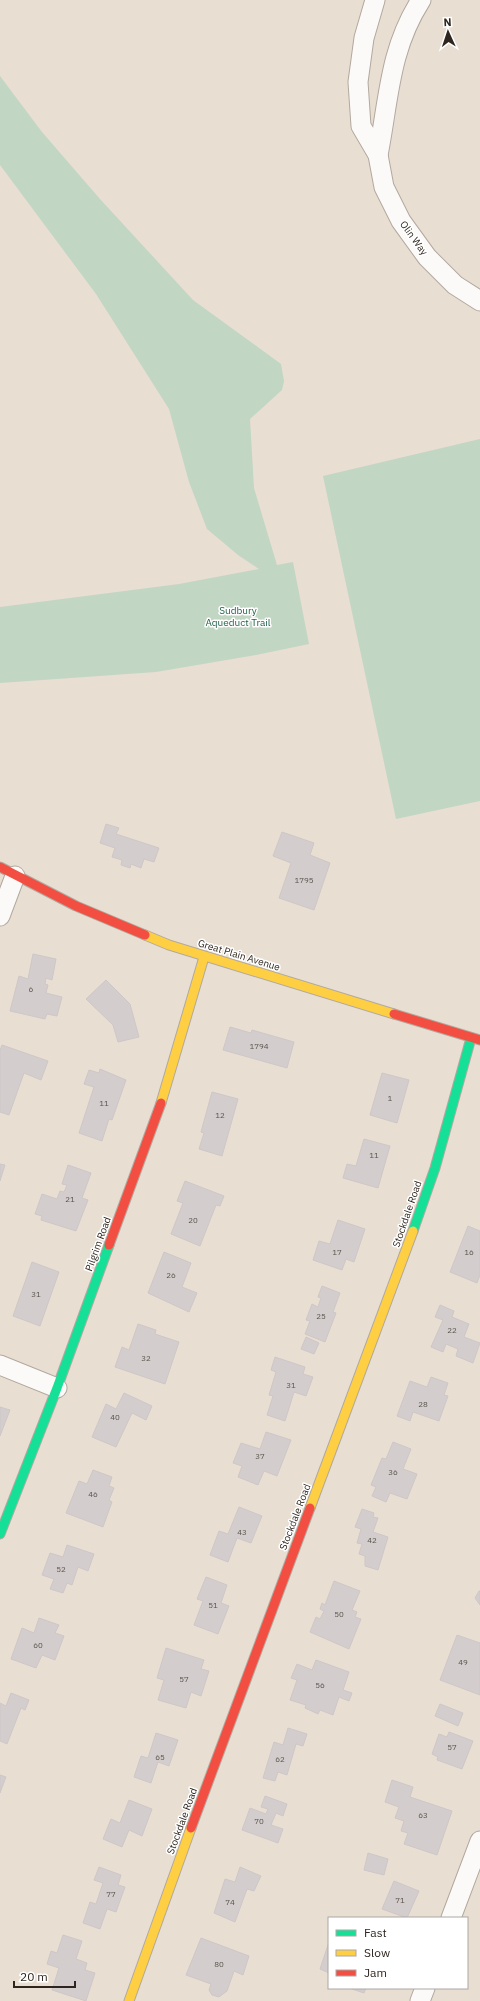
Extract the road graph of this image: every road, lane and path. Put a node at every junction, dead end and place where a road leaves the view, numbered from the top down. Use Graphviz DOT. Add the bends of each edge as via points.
graph roads {
  1 [pos="375,0"];
  2 [pos="421,0"];
  3 [pos="378,155"];
  4 [pos="480,301"];
  5 [pos="7,871"];
  6 [pos="0,916"];
  7 [pos="204,956"];
  8 [pos="471,1038"];
  9 [pos="480,1040"];
  10 [pos="0,1365"];
  11 [pos="57,1388"];
  12 [pos="0,1534"];
  13 [pos="480,1841"];
  14 [pos="451,1917"];
  15 [pos="425,1989"];
  16 [pos="129,2001"];
  17 [pos="420,2001"];
  1 -- 3 [label="street, Olin Way" via="364,38 358,82 361,126"];
  2 -- 3 [label="street, Olin Way" via="398,47 388,84"];
  3 -- 4 [label="street, Olin Way" via="384,187 401,221 427,257 455,285"];
  5 -- 6 [label="street"];
  5 -- 7 [label="street, Great Plain Avenue" via="108,920"];
  7 -- 8 [label="street, Great Plain Avenue"];
  7 -- 11 [label="street, Pilgrim Road" via="163,1096"];
  8 -- 9 [label="street, Great Plain Avenue"];
  8 -- 16 [label="street, Stockdale Road" via="435,1168 398,1274 218,1753"];
  10 -- 11 [label="street"];
  11 -- 12 [label="street, Pilgrim Road"];
  13 -- 14 [label="street"];
  15 -- 17 [label="street"];
}
